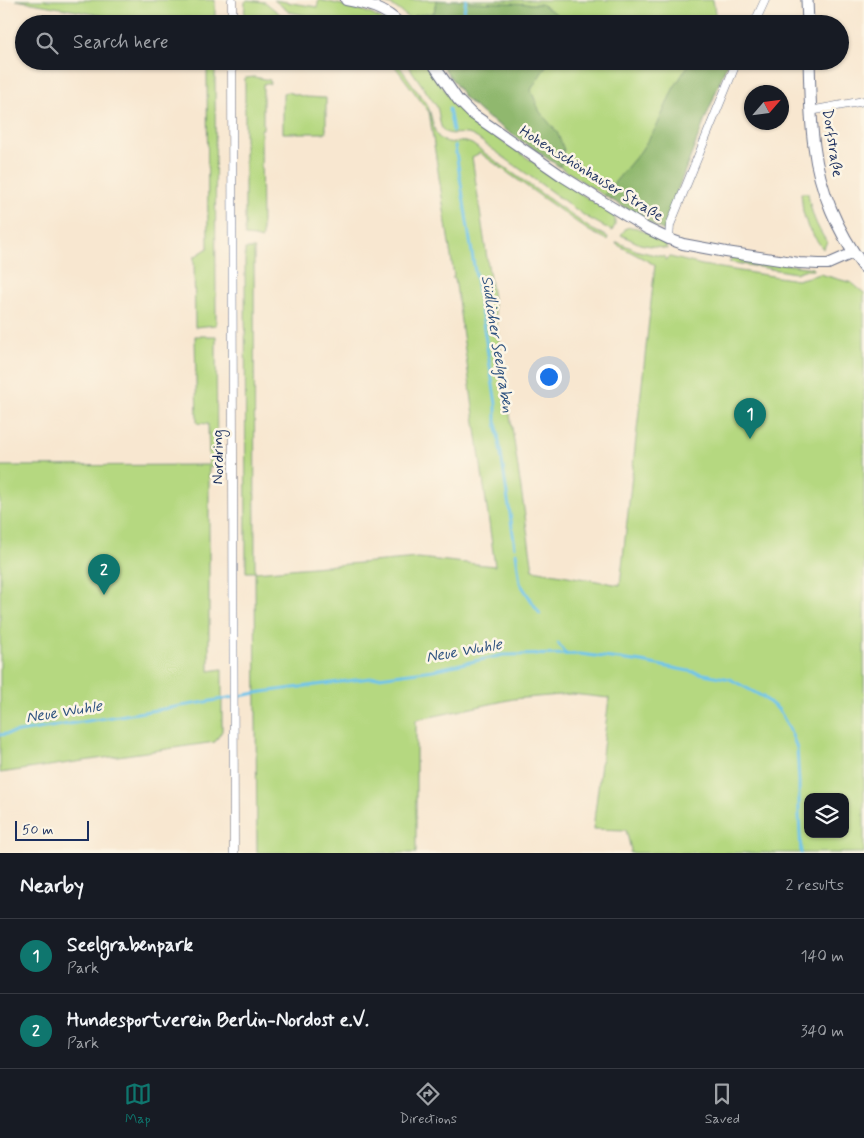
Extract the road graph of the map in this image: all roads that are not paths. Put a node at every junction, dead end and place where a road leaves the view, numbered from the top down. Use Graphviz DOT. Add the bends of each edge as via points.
graph roads {
  1 [pos="232,0"];
  2 [pos="346,0"];
  3 [pos="765,0"];
  4 [pos="807,0"];
  5 [pos="232,15"];
  6 [pos="390,15"];
  7 [pos="758,15"];
  8 [pos="808,15"];
  9 [pos="232,70"];
  10 [pos="437,70"];
  11 [pos="733,70"];
  12 [pos="809,70"];
  13 [pos="864,101"];
  14 [pos="810,111"];
  15 [pos="669,239"];
  16 [pos="853,253"];
  17 [pos="864,267"];
  18 [pos="234,853"];
  1 -- 5 [label="street"];
  2 -- 6 [label="street" via="376,7"];
  3 -- 7 [label="street"];
  4 -- 8 [label="main road"];
  9 -- 18 [label="street, Nordring"];
  10 -- 15 [label="street, Hohenschönhauser Straße" via="458,100 476,117 562,176"];
  11 -- 15 [label="street" via="670,225"];
  12 -- 14 [label="main road, Dorfstraße"];
  13 -- 14 [label="street"];
  14 -- 16 [label="main road, Dorfstraße" via="822,182"];
  15 -- 16 [label="street, Hohenschönhauser Straße" via="799,263 828,264"];
  16 -- 17 [label="main road, Dorfstraße"];
}
